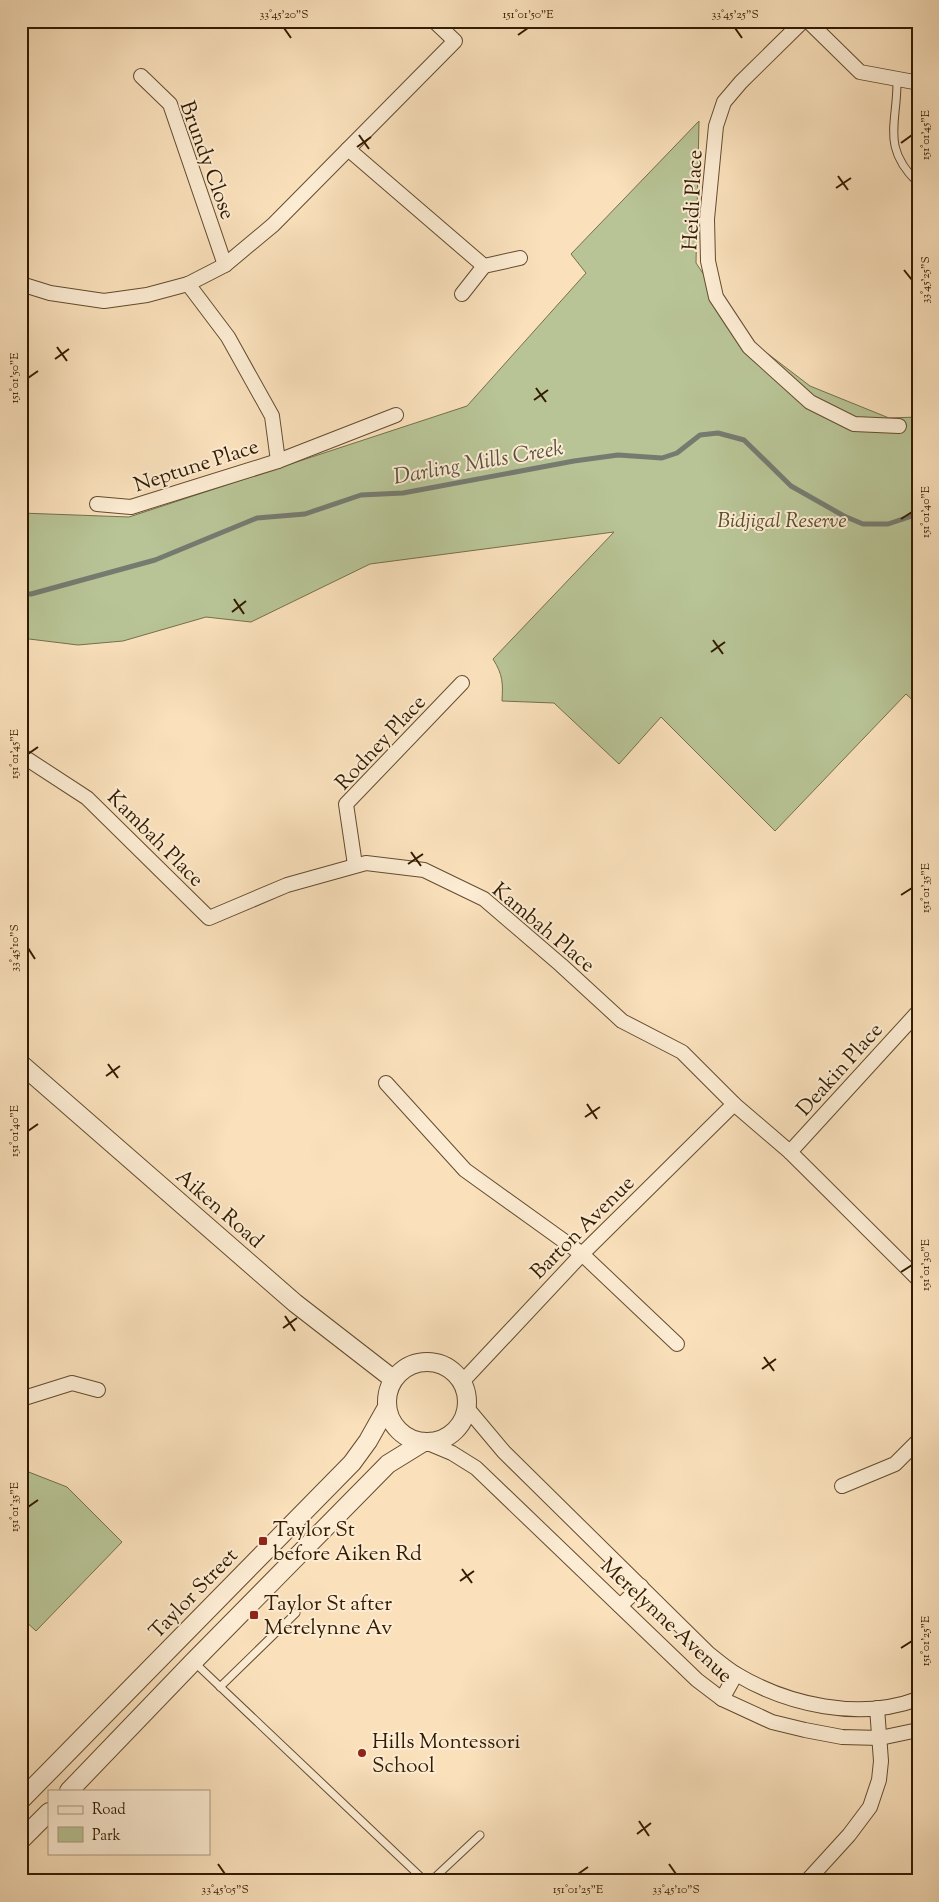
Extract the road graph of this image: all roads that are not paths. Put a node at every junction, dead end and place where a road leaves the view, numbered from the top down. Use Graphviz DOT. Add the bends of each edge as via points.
graph roads {
  1 [pos="434,21"];
  2 [pos="803,21"];
  3 [pos="808,21"];
  4 [pos="141,76"];
  5 [pos="897,79"];
  6 [pos="918,80"];
  7 [pos="348,149"];
  8 [pos="918,183"];
  9 [pos="520,258"];
  10 [pos="225,266"];
  11 [pos="484,266"];
  12 [pos="21,284"];
  13 [pos="188,284"];
  14 [pos="462,294"];
  15 [pos="396,415"];
  16 [pos="899,426"];
  17 [pos="278,461"];
  18 [pos="96,504"];
  19 [pos="462,683"];
  20 [pos="21,755"];
  21 [pos="355,865"];
  22 [pos="918,1012"];
  23 [pos="21,1064"];
  24 [pos="386,1083"];
  25 [pos="734,1104"];
  26 [pos="790,1152"];
  27 [pos="582,1254"];
  28 [pos="918,1279"];
  29 [pos="677,1344"];
  30 [pos="393,1379"];
  31 [pos="462,1382"];
  32 [pos="98,1390"];
  33 [pos="21,1399"];
  34 [pos="467,1408"];
  35 [pos="386,1409"];
  36 [pos="918,1441"];
  37 [pos="425,1443"];
  38 [pos="842,1486"];
  39 [pos="641,1586"];
  40 [pos="620,1606"];
  41 [pos="296,1613"];
  42 [pos="193,1662"];
  43 [pos="736,1674"];
  44 [pos="220,1687"];
  45 [pos="722,1699"];
  46 [pos="918,1699"];
  47 [pos="877,1708"];
  48 [pos="918,1730"];
  49 [pos="880,1738"];
  50 [pos="70,1790"];
  51 [pos="21,1800"];
  52 [pos="48,1813"];
  53 [pos="480,1834"];
  54 [pos="21,1840"];
  55 [pos="425,1881"];
  56 [pos="431,1881"];
  57 [pos="807,1881"];
  1 -- 7 [label="street" via="455,41"];
  2 -- 16 [label="street, Heidi Place" via="724,102 716,126 708,261 716,297 750,347 810,402 854,424"];
  3 -- 5 [label="street" via="860,72"];
  4 -- 10 [label="street, Brundy Close" via="170,104"];
  5 -- 6 [label="street"];
  5 -- 8 [label="lane" via="892,125 894,139 899,160"];
  7 -- 10 [label="street" via="273,225"];
  7 -- 11 [label="street"];
  9 -- 11 [label="street"];
  10 -- 13 [label="street"];
  11 -- 14 [label="street"];
  12 -- 13 [label="street" via="50,293 104,301 147,295"];
  13 -- 17 [label="street, Neptune Place" via="228,337 272,416"];
  15 -- 17 [label="street, Neptune Place"];
  17 -- 18 [label="street, Neptune Place" via="131,507"];
  19 -- 21 [label="street, Rodney Place" via="346,804"];
  20 -- 21 [label="street, Kambah Place" via="88,798 209,918 286,884"];
  21 -- 25 [label="street, Kambah Place" via="366,863 424,870 484,899 622,1021 682,1052"];
  22 -- 26 [label="street, Deakin Place"];
  23 -- 30 [label="street, Aiken Road" via="294,1303"];
  24 -- 27 [label="street" via="465,1170"];
  25 -- 26 [label="street, Kambah Place"];
  25 -- 27 [label="street, Barton Avenue"];
  26 -- 28 [label="street, Kambah Place"];
  27 -- 29 [label="street"];
  27 -- 31 [label="street, Barton Avenue"];
  30 -- 31 [label="street" via="403,1369 428,1361 442,1364"];
  30 -- 35 [label="street" via="388,1388"];
  31 -- 34 [label="street" via="467,1394"];
  32 -- 33 [label="street" via="72,1383"];
  34 -- 37 [label="street" via="463,1422 454,1432 442,1440"];
  34 -- 39 [label="street, Merelynne Avenue" via="504,1452"];
  35 -- 37 [label="street" via="398,1432"];
  35 -- 51 [label="street, Taylor Street" via="352,1463"];
  36 -- 38 [label="street" via="895,1464"];
  37 -- 40 [label="street, Merelynne Avenue" via="452,1453 476,1468"];
  37 -- 42 [label="street" via="388,1464"];
  39 -- 40 [label="street"];
  39 -- 43 [label="street, Merelynne Avenue" via="708,1653"];
  40 -- 45 [label="street, Merelynne Avenue" via="697,1680"];
  41 -- 44 [label="lane"];
  42 -- 44 [label="lane"];
  42 -- 50 [label="street"];
  43 -- 45 [label="street"];
  43 -- 47 [label="street, Merelynne Avenue" via="764,1689 798,1701 837,1708"];
  44 -- 55 [label="lane"];
  45 -- 49 [label="street, Merelynne Avenue" via="772,1722 842,1737"];
  46 -- 47 [label="street, Merelynne Avenue"];
  47 -- 49 [label="street"];
  48 -- 49 [label="street, Merelynne Avenue"];
  49 -- 57 [label="street" via="880,1770 870,1807"];
  52 -- 54 [label="street"];
  53 -- 56 [label="lane"];
}
